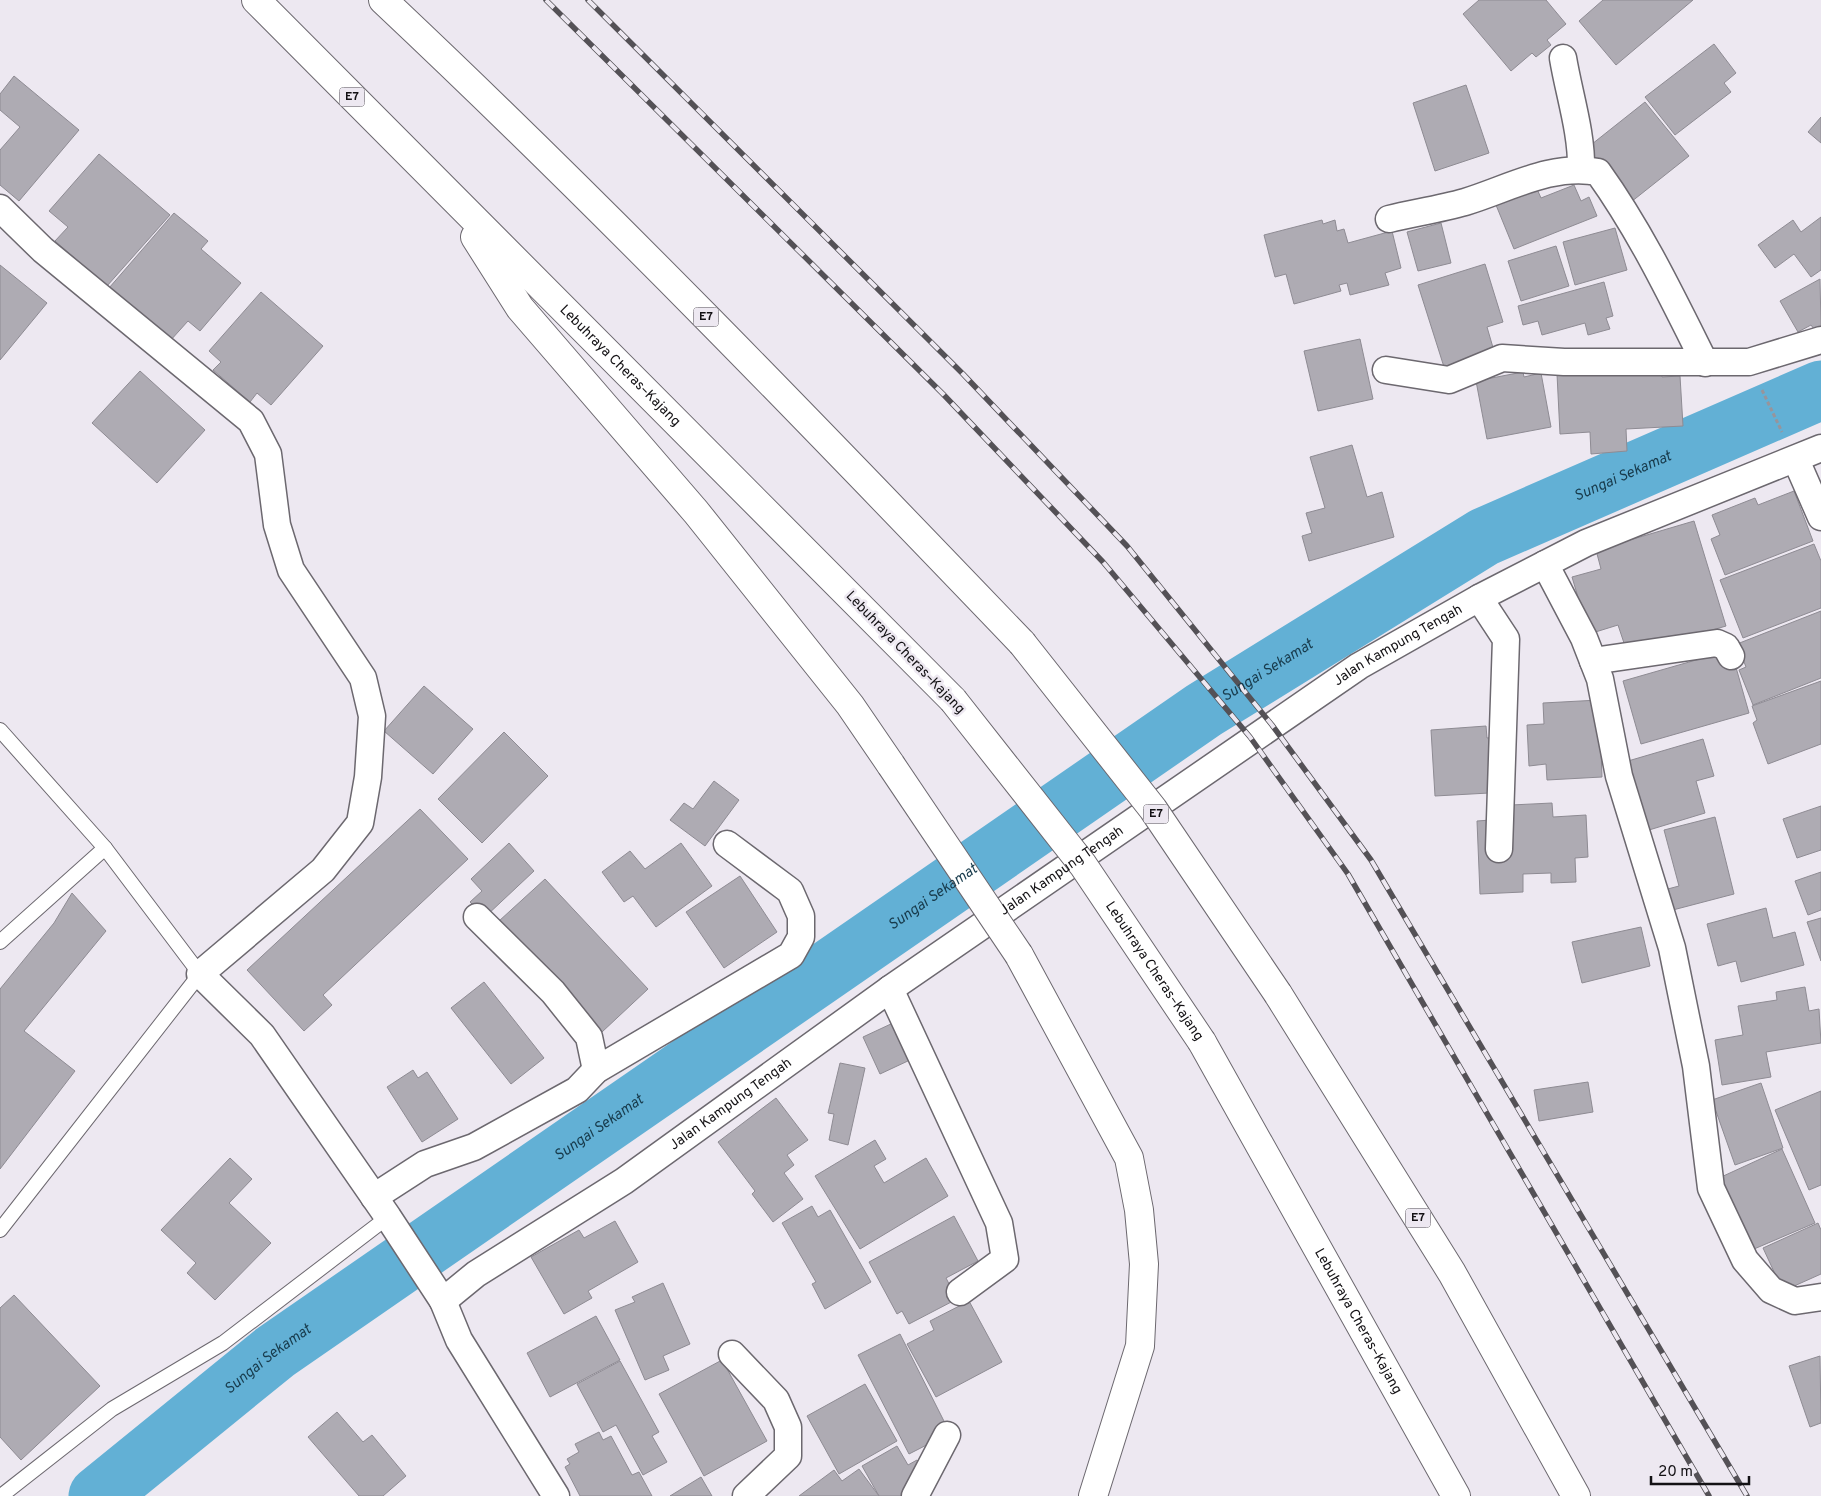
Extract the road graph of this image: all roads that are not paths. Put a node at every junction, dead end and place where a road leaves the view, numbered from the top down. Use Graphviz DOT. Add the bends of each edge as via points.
graph roads {
  1 [pos="256,0"];
  2 [pos="383,0"];
  3 [pos="1563,58"];
  4 [pos="1581,169"];
  5 [pos="448,193"];
  6 [pos="0,208"];
  7 [pos="1389,219"];
  8 [pos="1821,340"];
  9 [pos="1705,363"];
  10 [pos="1386,370"];
  11 [pos="1821,448"];
  12 [pos="1796,460"];
  13 [pos="1821,517"];
  14 [pos="1545,564"];
  15 [pos="1479,598"];
  16 [pos="1731,656"];
  17 [pos="1593,661"];
  18 [pos="0,730"];
  19 [pos="727,844"];
  20 [pos="105,848"];
  21 [pos="1499,849"];
  22 [pos="477,918"];
  23 [pos="0,942"];
  24 [pos="200,974"];
  25 [pos="890,989"];
  26 [pos="596,1070"];
  27 [pos="381,1207"];
  28 [pos="0,1230"];
  29 [pos="960,1292"];
  30 [pos="1821,1297"];
  31 [pos="443,1301"];
  32 [pos="732,1354"];
  33 [pos="947,1436"];
  34 [pos="1,1496"];
  35 [pos="556,1496"];
  36 [pos="746,1496"];
  37 [pos="915,1496"];
  38 [pos="1094,1496"];
  39 [pos="1456,1496"];
  40 [pos="1576,1496"];
  1 -- 5 [label="highway, Lebuhraya Cheras–Kajang / E7"];
  2 -- 40 [label="highway, E7, bridge" via="475,87 787,398 1022,642 1152,809 1278,994 1452,1273"];
  3 -- 4 [label="street" via="1582,143"];
  4 -- 7 [label="street" via="1557,170 1463,202"];
  4 -- 9 [label="street" via="1598,172 1626,212 1654,260"];
  5 -- 38 [label="highway, bridge" via="520,308 702,520 850,705 1019,955 1129,1158 1139,1210 1144,1264 1140,1346"];
  5 -- 39 [label="highway, Lebuhraya Cheras–Kajang / E7, bridge" via="953,700 1083,865 1202,1042"];
  6 -- 24 [label="street" via="43,250 251,420 268,454 277,525 291,570 363,678 372,716 368,777 360,823 323,870"];
  8 -- 9 [label="street" via="1749,362"];
  9 -- 10 [label="street" via="1502,358 1448,380"];
  11 -- 12 [label="street, Jalan Kampung Tengah"];
  12 -- 13 [label="street"];
  12 -- 14 [label="street, Jalan Kampung Tengah" via="1586,543"];
  14 -- 15 [label="street, Jalan Kampung Tengah"];
  14 -- 17 [label="street"];
  15 -- 21 [label="street" via="1506,639"];
  15 -- 25 [label="street, Jalan Kampung Tengah" via="1359,666"];
  16 -- 17 [label="street" via="1726,647 1717,643"];
  17 -- 30 [label="street" via="1600,679 1619,776 1672,948 1696,1066 1711,1188 1745,1260 1770,1290 1795,1302"];
  18 -- 20 [label="lane"];
  19 -- 26 [label="street" via="790,891 801,916 801,937 790,955"];
  20 -- 23 [label="lane"];
  20 -- 24 [label="lane"];
  22 -- 26 [label="street" via="553,992 589,1037"];
  24 -- 27 [label="street" via="262,1035"];
  24 -- 28 [label="lane"];
  25 -- 29 [label="street" via="999,1223 1005,1259"];
  25 -- 31 [label="street, Jalan Kampung Tengah" via="624,1182 476,1274"];
  26 -- 27 [label="street" via="577,1090 474,1147 425,1164"];
  27 -- 31 [label="street"];
  27 -- 34 [label="lane" via="223,1343 112,1409"];
  31 -- 35 [label="street" via="459,1340"];
  32 -- 36 [label="street" via="776,1400 788,1427 788,1456"];
  33 -- 37 [label="street"];
}
